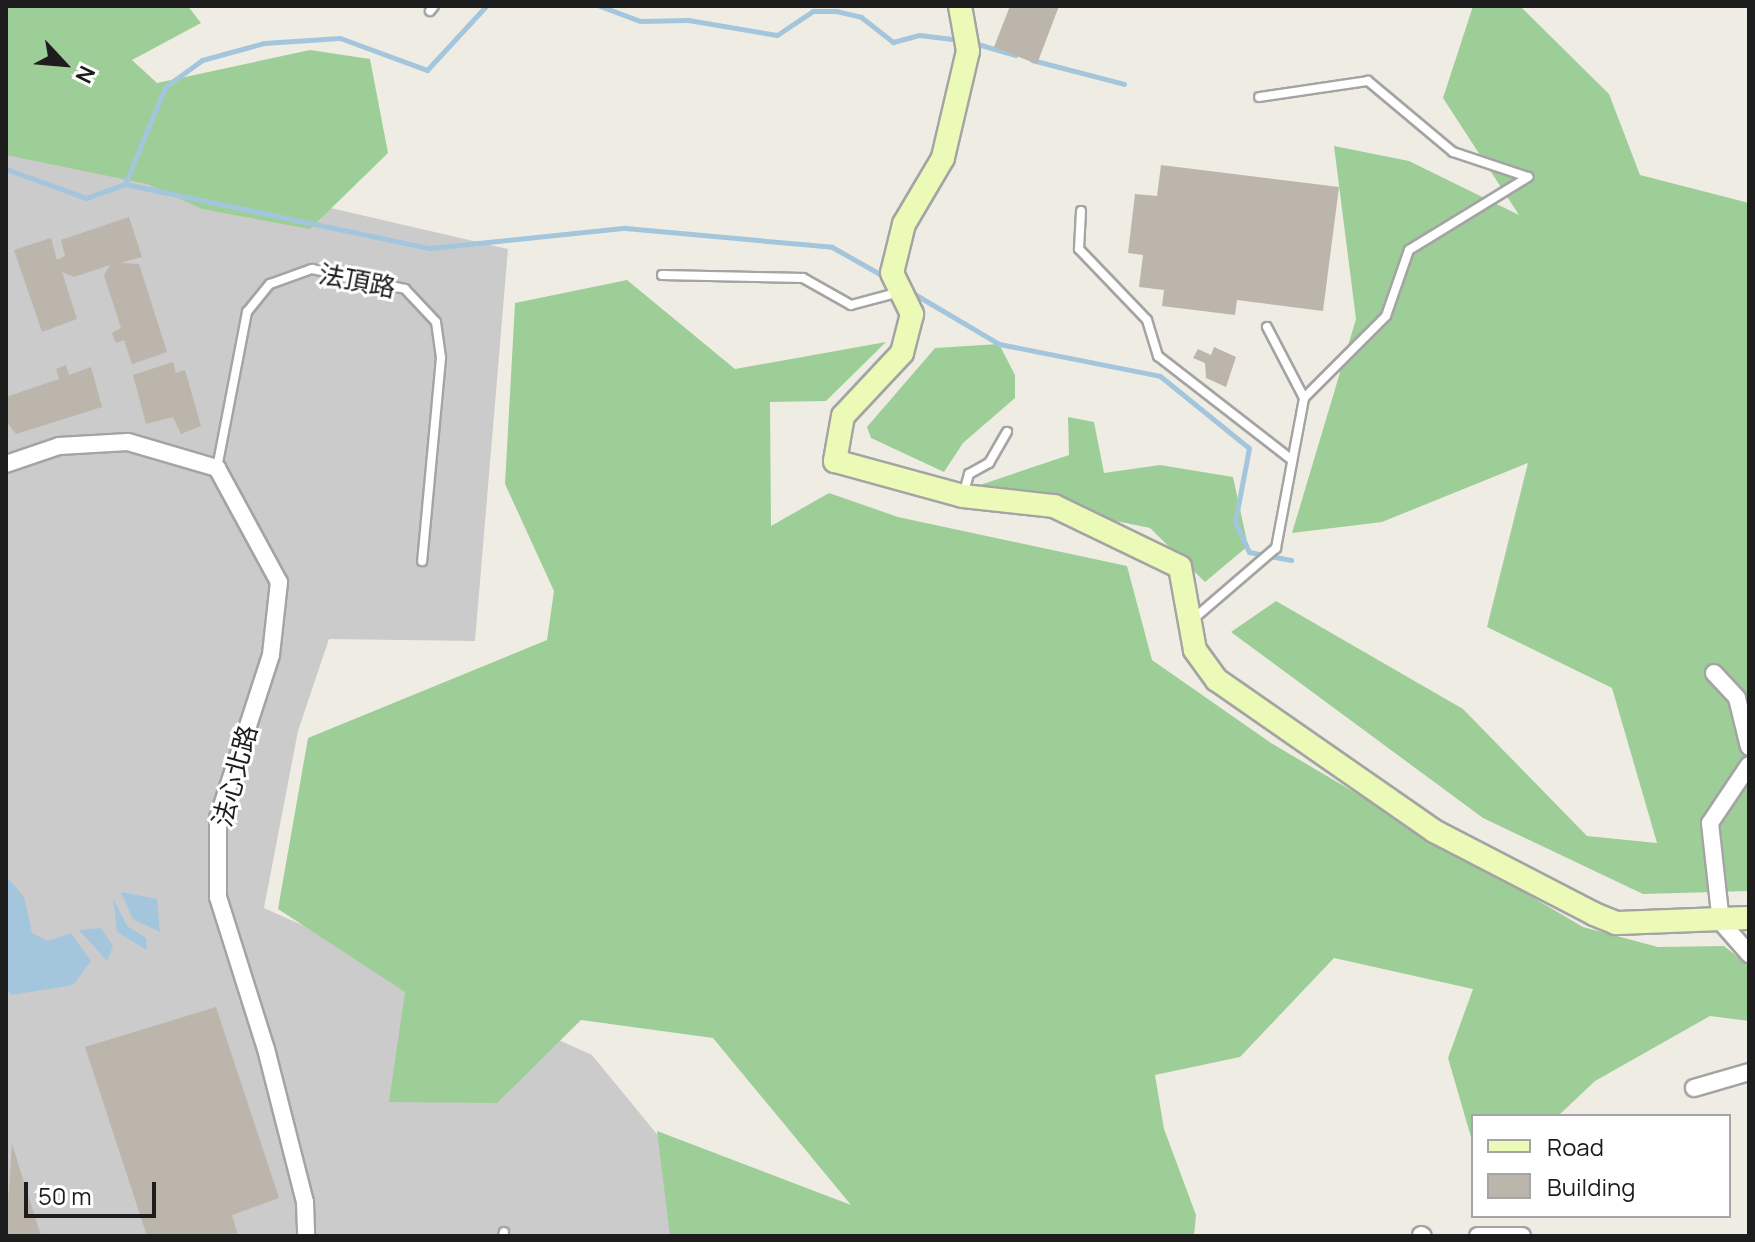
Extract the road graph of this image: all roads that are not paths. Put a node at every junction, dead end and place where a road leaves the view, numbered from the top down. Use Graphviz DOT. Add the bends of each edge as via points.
graph roads {
  1 [pos="960,6"];
  2 [pos="1259,97"];
  3 [pos="1081,211"];
  4 [pos="662,275"];
  5 [pos="901,291"];
  6 [pos="1267,327"];
  7 [pos="1304,398"];
  8 [pos="1007,432"];
  9 [pos="1291,459"];
  10 [pos="6,464"];
  11 [pos="217,468"];
  12 [pos="963,496"];
  13 [pos="422,561"];
  14 [pos="1187,624"];
  15 [pos="1714,673"];
  16 [pos="1749,747"];
  17 [pos="1749,765"];
  18 [pos="1749,918"];
  19 [pos="1721,922"];
  20 [pos="1749,954"];
  21 [pos="1749,1072"];
  22 [pos="1694,1088"];
  23 [pos="306,1236"];
  24 [pos="1478,1236"];
  25 [pos="1522,1236"];
  1 -- 5 [label="street" via="968,51 943,158 904,224 892,273"];
  2 -- 7 [label="lane" via="1368,81 1453,152 1528,177 1409,250 1386,316"];
  3 -- 9 [label="lane" via="1079,249 1147,320 1158,356"];
  4 -- 5 [label="lane" via="803,278 851,305"];
  5 -- 12 [label="street" via="912,314 902,353 843,416 835,461"];
  6 -- 7 [label="lane"];
  7 -- 9 [label="lane"];
  8 -- 12 [label="lane" via="989,463 969,474"];
  9 -- 14 [label="lane" via="1276,548"];
  10 -- 11 [label="street" via="59,446 128,442"];
  11 -- 13 [label="lane, 法頂路" via="247,312 270,284 312,269 405,289 436,322 441,358"];
  11 -- 23 [label="street, 法心北路" via="279,582 271,655 218,818 218,897 266,1049 305,1202"];
  12 -- 14 [label="street" via="1054,506 1180,567"];
  14 -- 19 [label="street" via="1217,680 1434,831 1616,923"];
  15 -- 16 [label="street" via="1737,698"];
  17 -- 19 [label="street" via="1710,823"];
  18 -- 19 [label="street"];
  19 -- 20 [label="street"];
  21 -- 22 [label="street"];
  24 -- 25 [label="street"];
}
